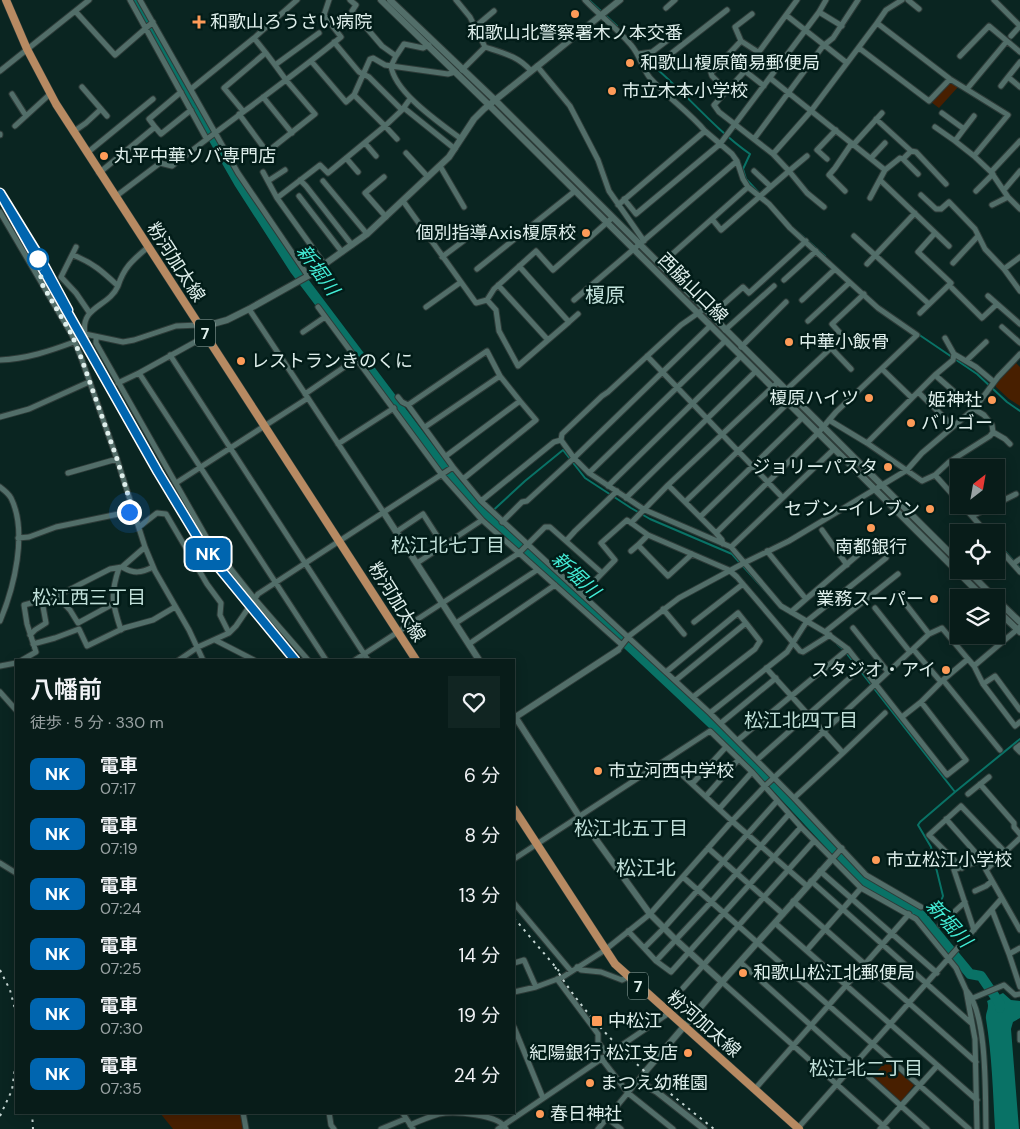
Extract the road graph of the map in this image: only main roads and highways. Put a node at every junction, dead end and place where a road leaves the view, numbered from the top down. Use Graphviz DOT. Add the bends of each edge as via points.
graph roads {
  1 [pos="6,0"];
  2 [pos="415,659"];
  3 [pos="515,811"];
  4 [pos="799,1129"];
  1 -- 2 [label="main road, 粉河加太線 / 7" via="50,94"];
  3 -- 4 [label="main road, 粉河加太線 / 7" via="605,950 628,977"];
}
